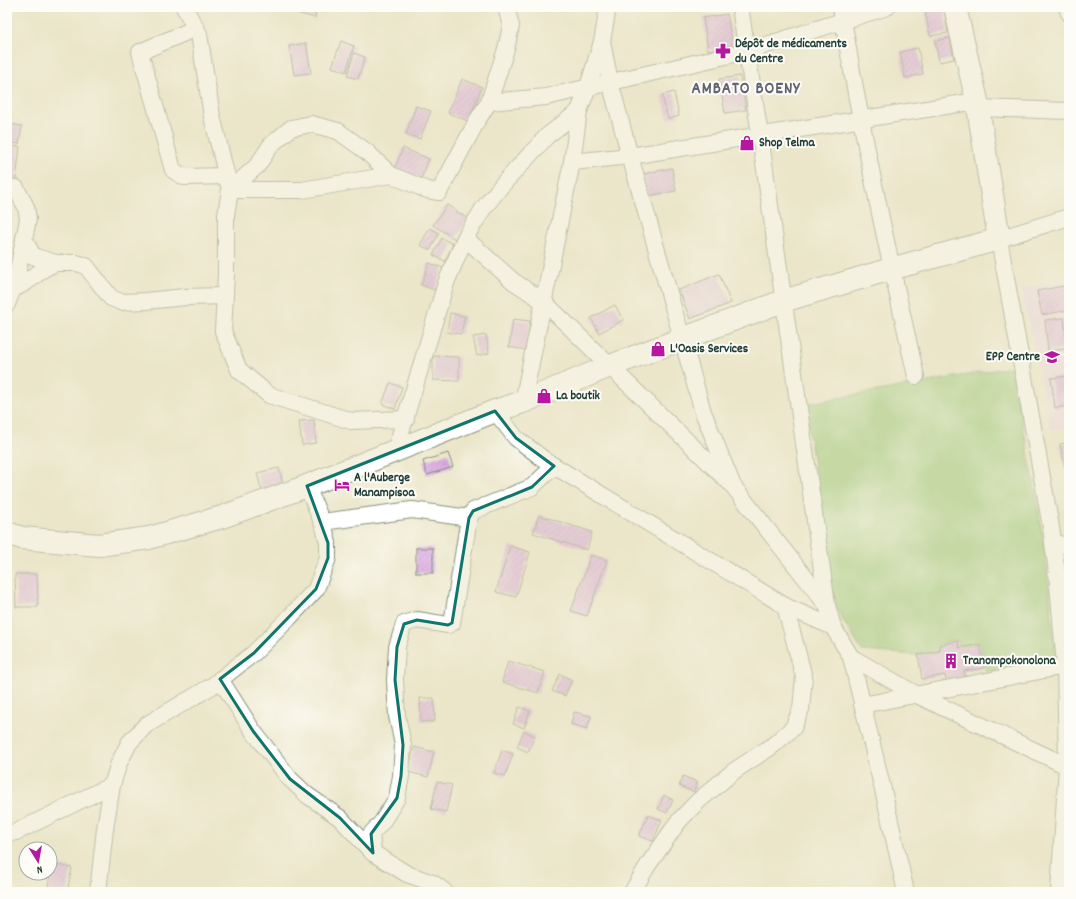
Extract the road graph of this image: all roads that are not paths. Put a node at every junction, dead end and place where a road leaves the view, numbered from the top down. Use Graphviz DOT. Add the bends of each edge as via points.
graph roads {
  1 [pos="184,7"];
  2 [pos="506,7"];
  3 [pos="608,7"];
  4 [pos="740,7"];
  5 [pos="887,7"];
  6 [pos="955,7"];
  7 [pos="1067,7"];
  8 [pos="1069,13"];
  9 [pos="842,14"];
  10 [pos="196,28"];
  11 [pos="602,42"];
  12 [pos="747,51"];
  13 [pos="610,82"];
  14 [pos="588,87"];
  15 [pos="489,102"];
  16 [pos="977,104"];
  17 [pos="579,111"];
  18 [pos="1069,111"];
  19 [pos="860,120"];
  20 [pos="760,135"];
  21 [pos="630,156"];
  22 [pos="572,162"];
  23 [pos="391,176"];
  24 [pos="229,183"];
  25 [pos="7,187"];
  26 [pos="1069,217"];
  27 [pos="465,238"];
  28 [pos="24,239"];
  29 [pos="999,239"];
  30 [pos="56,263"];
  31 [pos="892,268"];
  32 [pos="9,296"];
  33 [pos="225,296"];
  34 [pos="543,301"];
  35 [pos="783,301"];
  36 [pos="682,339"];
  37 [pos="610,366"];
  38 [pos="916,376"];
  39 [pos="523,402"];
  40 [pos="495,411"];
  41 [pos="406,419"];
  42 [pos="395,452"];
  43 [pos="554,466"];
  44 [pos="307,486"];
  45 [pos="733,486"];
  46 [pos="469,518"];
  47 [pos="322,522"];
  48 [pos="7,533"];
  49 [pos="1061,545"];
  50 [pos="827,605"];
  51 [pos="785,606"];
  52 [pos="833,628"];
  53 [pos="851,657"];
  54 [pos="1066,666"];
  55 [pos="220,679"];
  56 [pos="917,695"];
  57 [pos="862,705"];
  58 [pos="1067,766"];
  59 [pos="112,785"];
  60 [pos="1066,832"];
  61 [pos="7,834"];
  62 [pos="373,853"];
  63 [pos="98,892"];
  64 [pos="445,892"];
  65 [pos="632,892"];
  66 [pos="906,892"];
  67 [pos="1059,892"];
  1 -- 10 [label="street"];
  2 -- 15 [label="street" via="511,26"];
  3 -- 11 [label="street"];
  4 -- 12 [label="street"];
  5 -- 9 [label="street"];
  6 -- 16 [label="street"];
  7 -- 8 [label="street"];
  9 -- 12 [label="street"];
  9 -- 19 [label="street"];
  10 -- 24 [label="street" via="212,116"];
  10 -- 24 [label="street" via="140,52 173,170 184,177"];
  11 -- 13 [label="street"];
  11 -- 14 [label="street"];
  12 -- 13 [label="street"];
  12 -- 20 [label="street"];
  13 -- 14 [label="street"];
  13 -- 21 [label="street"];
  14 -- 15 [label="street" via="546,97"];
  14 -- 17 [label="street"];
  15 -- 23 [label="street" via="439,192"];
  16 -- 18 [label="street"];
  16 -- 19 [label="street"];
  16 -- 29 [label="street"];
  17 -- 22 [label="street"];
  17 -- 27 [label="street" via="547,136 502,185"];
  19 -- 20 [label="street"];
  19 -- 31 [label="street"];
  20 -- 21 [label="street"];
  20 -- 35 [label="street"];
  21 -- 22 [label="street"];
  21 -- 36 [label="street"];
  22 -- 34 [label="street"];
  23 -- 24 [label="street" via="302,190"];
  23 -- 24 [label="street" via="367,152 338,131 311,124 291,128 271,145 257,166"];
  24 -- 33 [label="street"];
  25 -- 28 [label="street" via="16,188 26,207 28,219"];
  26 -- 29 [label="street"];
  27 -- 34 [label="street" via="513,281"];
  27 -- 41 [label="street" via="446,283"];
  28 -- 30 [label="street" via="33,256"];
  28 -- 32 [label="street" via="16,281"];
  29 -- 31 [label="street"];
  29 -- 49 [label="street"];
  30 -- 32 [label="street" via="45,268"];
  30 -- 33 [label="street" via="78,263 86,266 111,298 121,302"];
  31 -- 35 [label="street"];
  31 -- 38 [label="street"];
  33 -- 41 [label="street" via="223,331 239,370 268,395 351,421"];
  34 -- 37 [label="street"];
  34 -- 39 [label="street"];
  35 -- 36 [label="street"];
  35 -- 50 [label="street"];
  36 -- 37 [label="street"];
  36 -- 45 [label="street" via="703,412"];
  37 -- 39 [label="street"];
  37 -- 45 [label="street"];
  39 -- 40 [label="street"];
  40 -- 42 [label="street"];
  40 -- 43 [label="street" via="516,438"];
  41 -- 42 [label="street"];
  42 -- 44 [label="street"];
  43 -- 46 [label="street" via="532,487 473,511"];
  43 -- 51 [label="street"];
  44 -- 47 [label="street"];
  44 -- 48 [label="street" via="222,517 149,538 99,545 22,538"];
  45 -- 50 [label="street"];
  46 -- 47 [label="street" via="412,510"];
  46 -- 62 [label="street" via="452,622 448,625 417,620 404,624 397,647 395,680 397,716 403,746 401,776 397,798 371,834"];
  47 -- 55 [label="street" via="328,543 328,558 316,589 254,653"];
  49 -- 54 [label="street" via="1057,573"];
  50 -- 52 [label="street"];
  51 -- 52 [label="street"];
  51 -- 65 [label="street" via="804,676 801,709 793,728 697,802 678,822"];
  52 -- 53 [label="street"];
  53 -- 56 [label="street"];
  53 -- 57 [label="street"];
  54 -- 56 [label="street"];
  54 -- 58 [label="street"];
  55 -- 59 [label="street" via="146,725 129,743"];
  55 -- 62 [label="street" via="253,731 290,780 307,796 340,818"];
  56 -- 57 [label="street"];
  56 -- 58 [label="street"];
  57 -- 66 [label="street"];
  58 -- 60 [label="street"];
  59 -- 61 [label="street"];
  59 -- 63 [label="street"];
  60 -- 67 [label="street"];
  62 -- 64 [label="street" via="407,874 433,884"];
}
